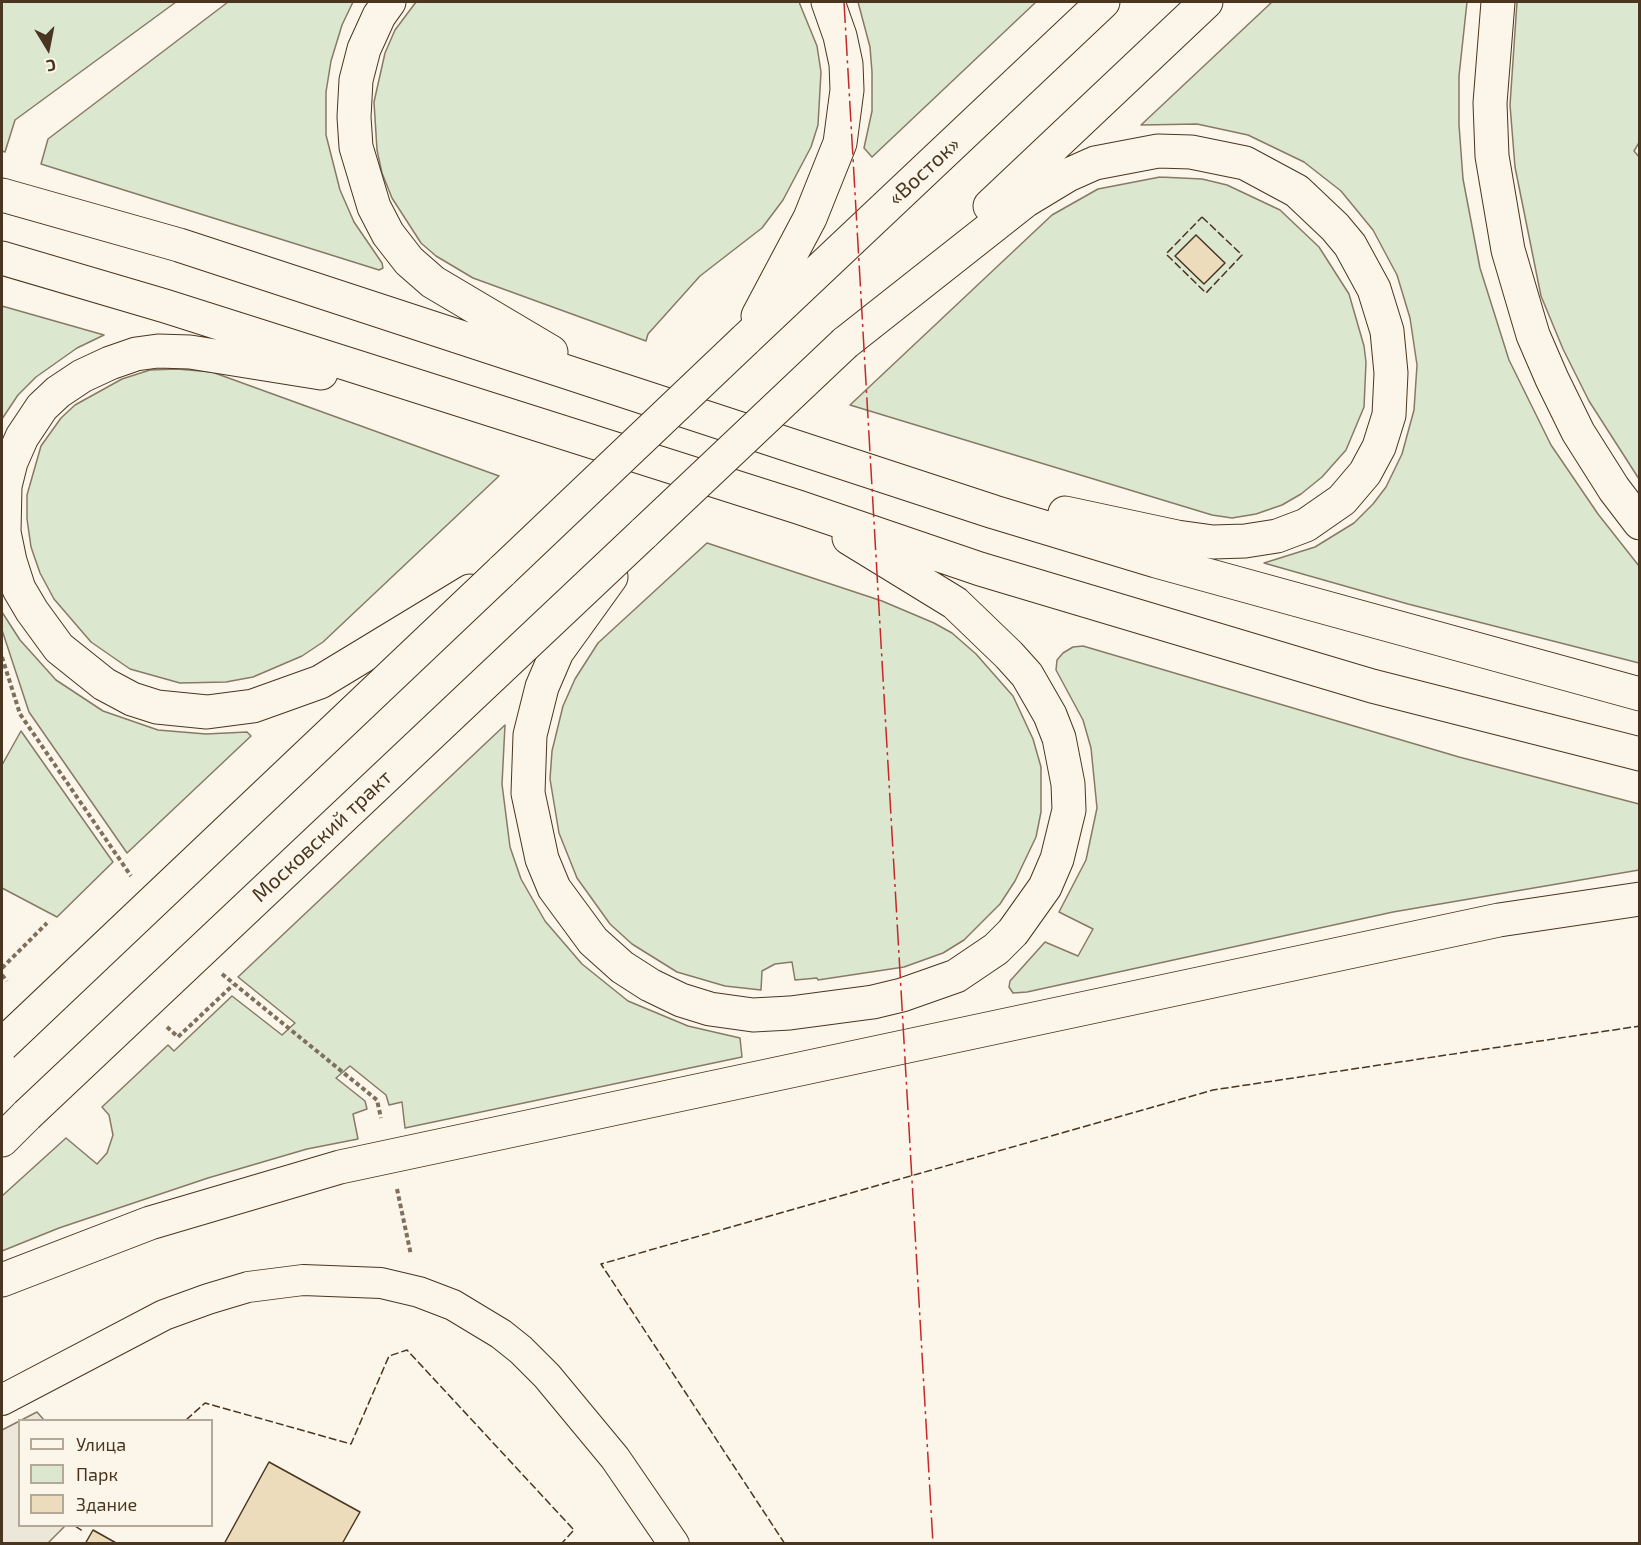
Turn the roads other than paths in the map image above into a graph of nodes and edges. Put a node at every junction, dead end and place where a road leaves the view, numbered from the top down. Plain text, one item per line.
1 (389, 2) edge
2 (828, 2) edge
3 (1103, 2) edge
4 (1206, 2) edge
5 (1498, 2) edge
6 (2, 195) edge
7 (2, 259) edge
8 (745, 340) junction
9 (845, 343) junction
10 (607, 385) junction
11 (426, 390) junction
12 (866, 471) junction
13 (798, 507) junction
14 (1640, 523) edge
15 (644, 533) junction
16 (502, 571) junction
17 (1640, 694) edge
18 (1640, 754) edge
19 (1640, 899) edge
20 (2, 1045) edge
21 (2, 1140) edge
22 (2, 1280) edge
23 (2, 1400) edge
24 (674, 1544) edge

1 - 10 main road
2 - 8 main road
3 - 8 main road, «Восток»
4 - 9 main road
5 - 14 main road
6 - 10 main road
7 - 11 main road
8 - 16 main road, «Восток», bridge
9 - 12 main road
9 - 15 main road, bridge
10 - 12 main road
11 - 13 main road
11 - 16 main road, bridge
12 - 17 main road
13 - 15 main road, bridge
13 - 18 main road
15 - 21 main road, Московский тракт, bridge
16 - 20 main road, bridge
19 - 22 main road
23 - 24 street

